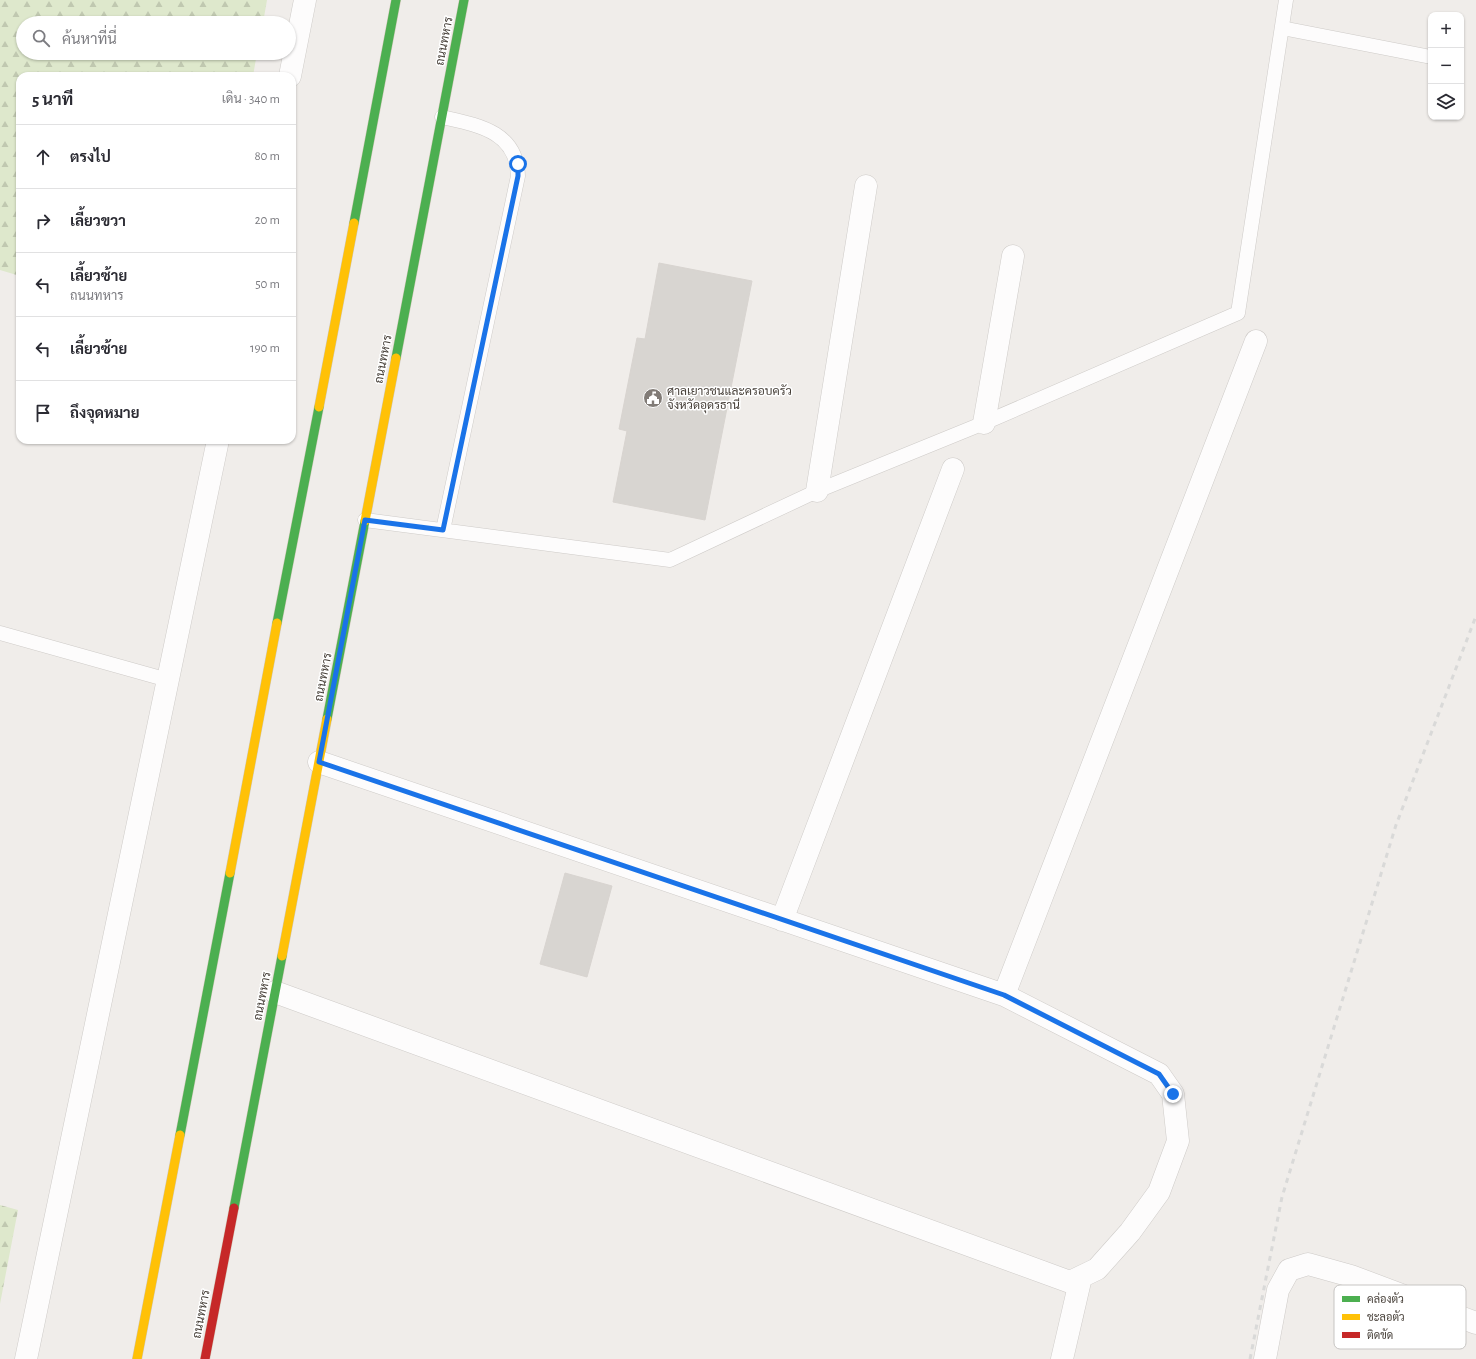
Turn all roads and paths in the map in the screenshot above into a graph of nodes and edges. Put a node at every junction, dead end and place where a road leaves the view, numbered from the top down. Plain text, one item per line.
1 (305, 0) edge
2 (396, 0) edge
3 (464, 0) edge
4 (1286, 0) edge
5 (1282, 28) junction
6 (296, 46) edge
7 (1428, 57) edge
8 (293, 60) edge
9 (291, 72) edge
10 (442, 117) junction
11 (866, 186) dead end
12 (1013, 256) dead end
13 (1256, 341) dead end
14 (984, 423) junction
15 (217, 444) edge
16 (953, 469) dead end
17 (817, 491) junction
18 (365, 520) junction
19 (443, 530) junction
20 (0, 633) edge
21 (168, 680) junction
22 (319, 762) junction
23 (782, 920) junction
24 (275, 992) junction
25 (1004, 995) junction
26 (1081, 1277) junction
27 (1375, 1285) edge
28 (1466, 1319) edge
29 (1476, 1323) edge
30 (26, 1359) edge
31 (137, 1359) edge
32 (205, 1359) edge
33 (1062, 1359) edge
34 (1265, 1359) edge

1 - 6 street
2 - 31 main road
3 - 10 main road, ถนนทหาร
4 - 5 lane
5 - 7 lane
5 - 14 lane
8 - 9 street
10 - 18 main road, ถนนทหาร
10 - 19 lane
11 - 17 street
12 - 14 street
13 - 25 street
14 - 17 lane
15 - 21 street
16 - 23 street
17 - 19 lane
18 - 19 lane
18 - 22 main road, ถนนทหาร
20 - 21 lane
21 - 30 street
22 - 23 street
22 - 24 main road, ถนนทหาร
23 - 25 street
24 - 26 street
24 - 32 main road, ถนนทหาร
25 - 26 street
26 - 33 street
27 - 34 street
28 - 29 street

